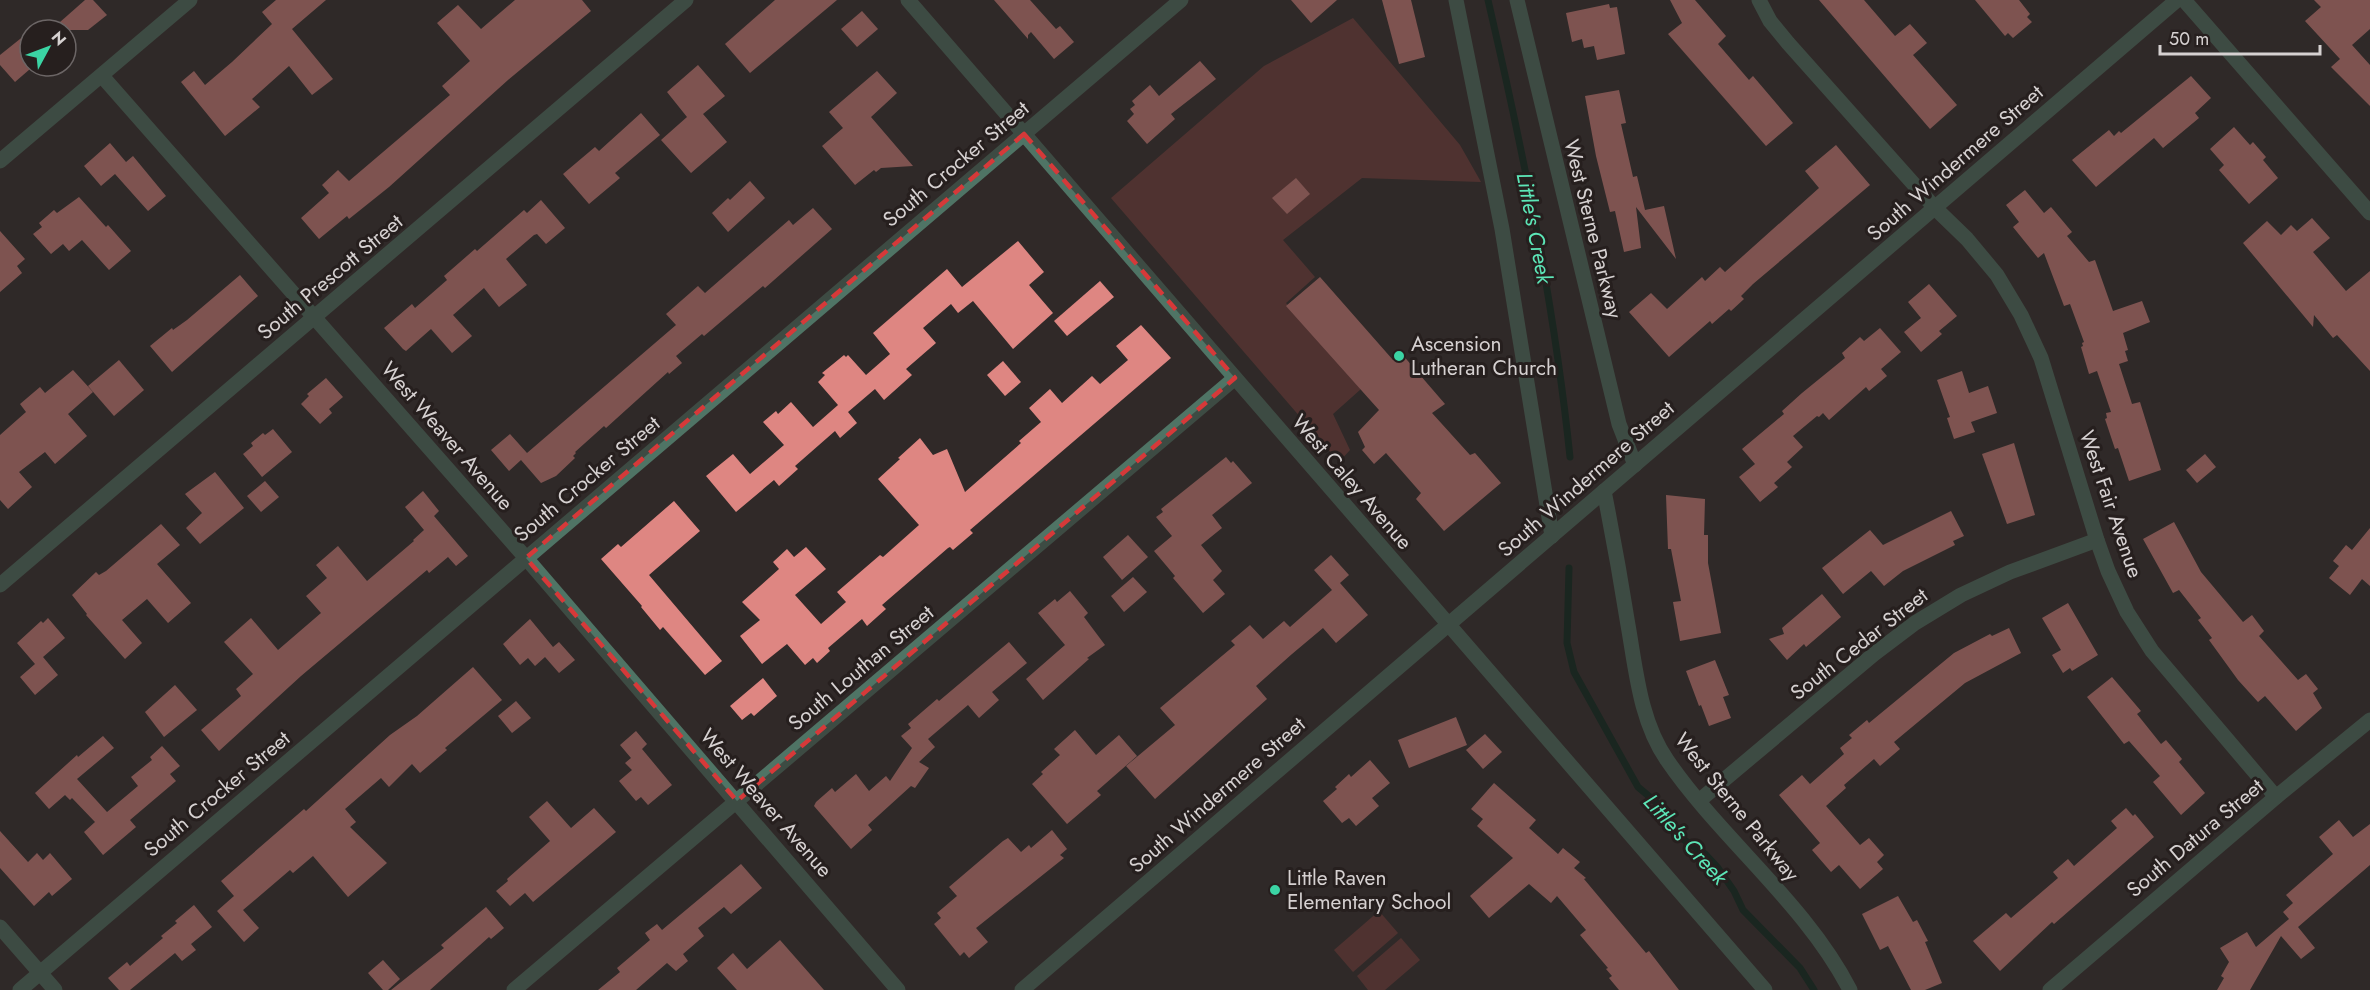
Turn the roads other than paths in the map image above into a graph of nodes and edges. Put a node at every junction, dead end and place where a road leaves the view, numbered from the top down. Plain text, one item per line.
1 (190, 0) edge
2 (686, 0) edge
3 (908, 0) edge
4 (1181, 0) edge
5 (1456, 0) edge
6 (1516, 0) edge
7 (1759, 0) edge
8 (2178, 0) edge
9 (2184, 0) edge
10 (102, 76) junction
11 (1024, 134) junction
12 (0, 161) edge
13 (1935, 208) junction
14 (2370, 213) edge
15 (315, 318) junction
16 (1235, 378) junction
17 (1635, 465) junction
18 (1604, 491) junction
19 (1552, 536) junction
20 (2097, 540) junction
21 (526, 558) junction
22 (0, 585) edge
23 (1448, 625) junction
24 (2370, 720) edge
25 (2276, 797) junction
26 (1700, 800) junction
27 (736, 801) junction
28 (0, 927) edge
29 (40, 973) junction
30 (20, 990) edge
31 (55, 990) edge
32 (514, 990) edge
33 (898, 990) edge
34 (1022, 990) edge
35 (1765, 990) edge
36 (1850, 990) edge
37 (2049, 990) edge

1 - 10 street
2 - 15 street, South Prescott Street
3 - 11 street, West Caley Avenue
4 - 11 street, South Crocker Street
5 - 19 street
6 - 17 street, West Sterne Parkway
7 - 13 street, West Fair Avenue
8 - 13 street, South Windermere Street
9 - 14 street
10 - 12 street
10 - 15 street, West Weaver Avenue
11 - 16 street, West Caley Avenue
11 - 21 street, South Crocker Street
13 - 17 street, South Windermere Street
13 - 20 street, West Fair Avenue
15 - 21 street, West Weaver Avenue
15 - 22 street, South Prescott Street
16 - 23 street, West Caley Avenue
16 - 27 street, South Louthan Street
17 - 18 street, South Windermere Street
18 - 19 street, South Windermere Street
18 - 26 street, West Sterne Parkway
19 - 23 street, South Windermere Street
20 - 25 street, West Fair Avenue
20 - 26 street, South Cedar Street
21 - 27 street, West Weaver Avenue
21 - 29 street, South Crocker Street
23 - 34 street, South Windermere Street
23 - 35 street, West Caley Avenue
24 - 25 street, South Datura Street
25 - 37 street, South Datura Street
26 - 36 street, West Sterne Parkway
27 - 32 street, South Louthan Street
27 - 33 street, West Weaver Avenue
28 - 29 street
29 - 30 street, South Crocker Street
29 - 31 street

